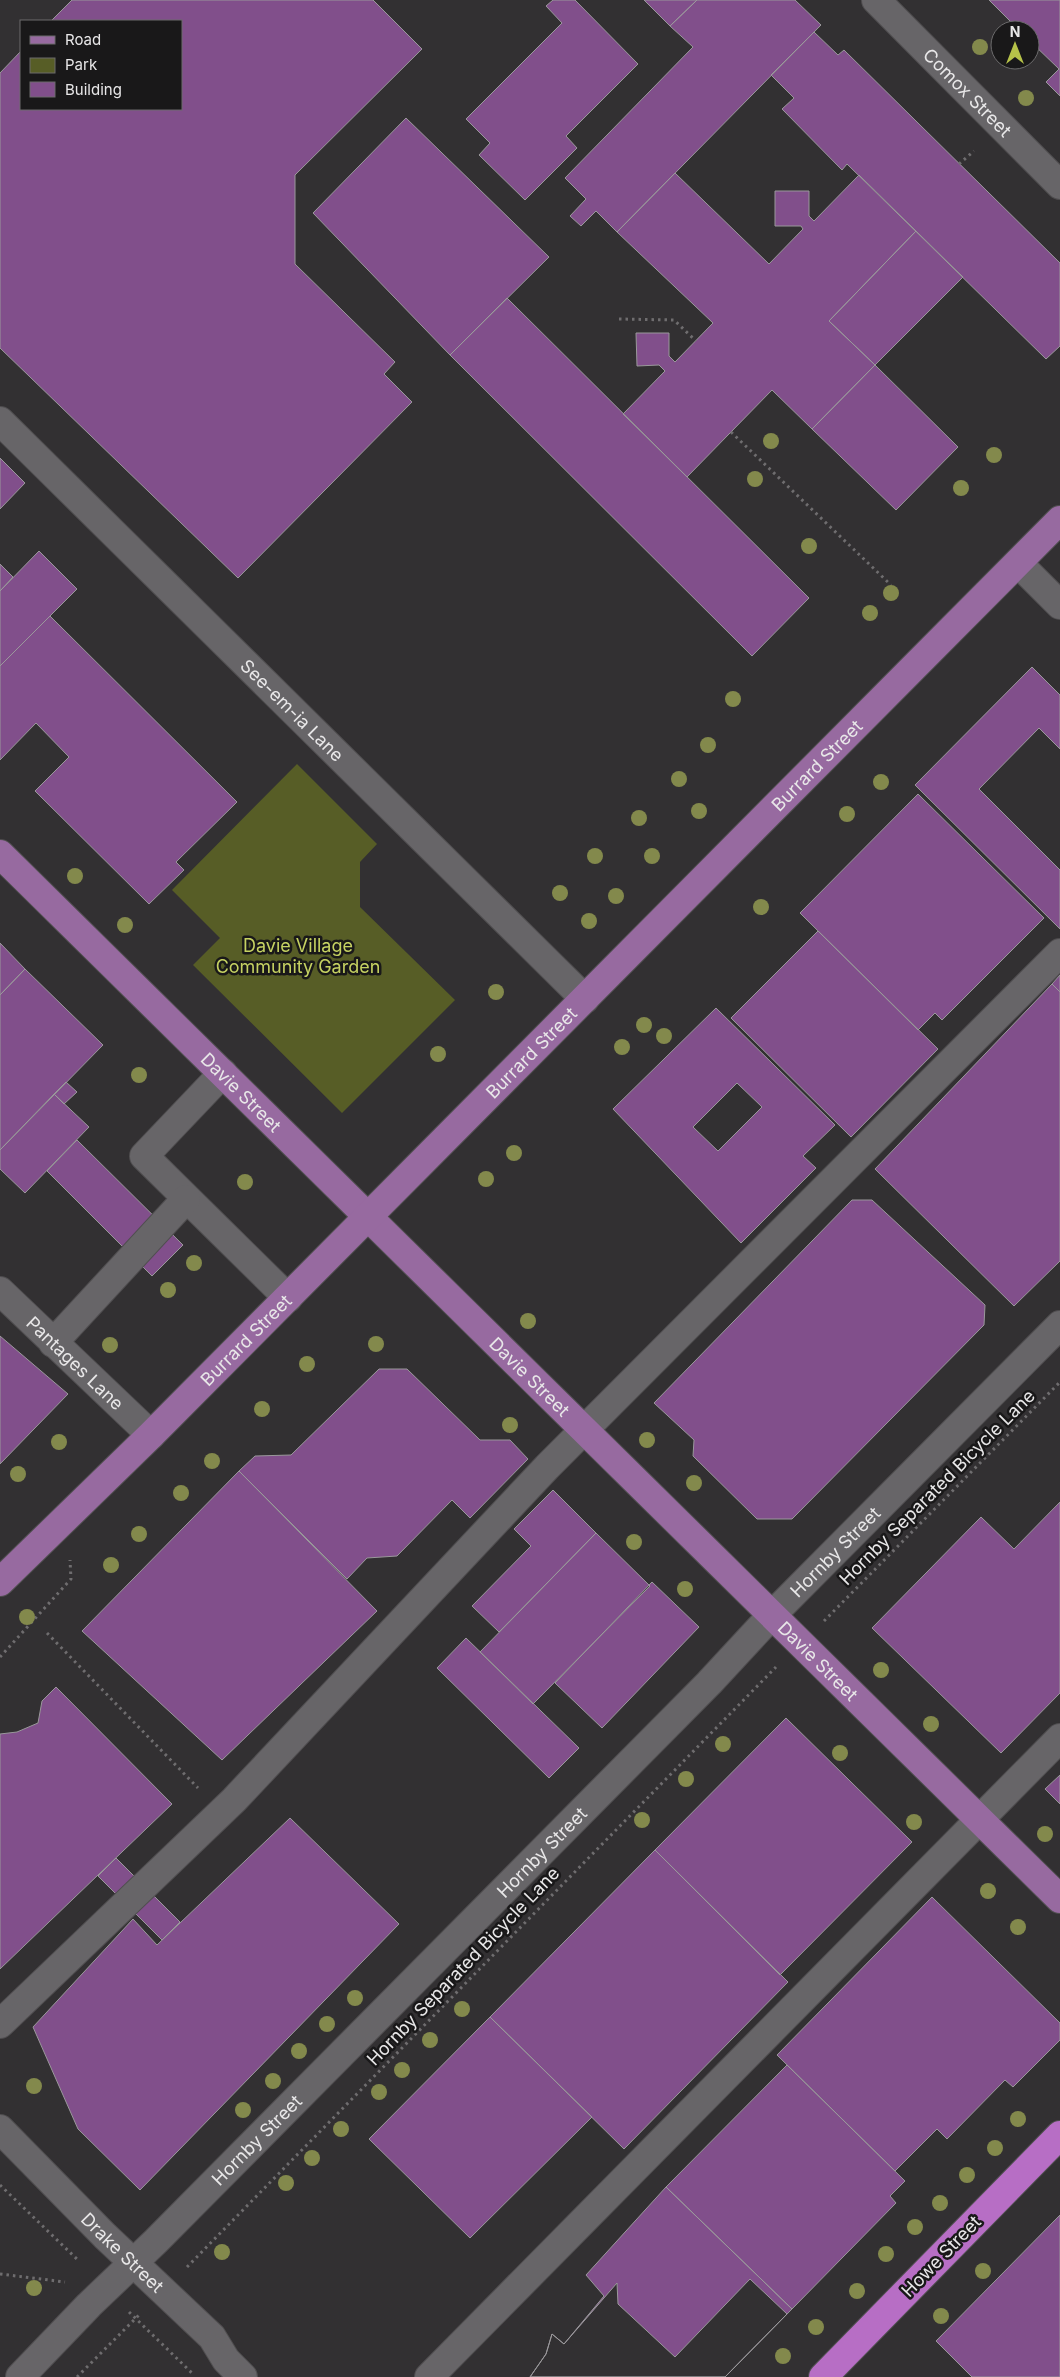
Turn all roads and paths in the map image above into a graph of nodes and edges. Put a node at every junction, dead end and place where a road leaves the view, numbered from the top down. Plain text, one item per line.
1 (876, 0) edge
2 (974, 150) dead end
3 (960, 164) dead end
4 (1060, 185) edge
5 (619, 319) dead end
6 (696, 341) dead end
7 (0, 421) edge
8 (731, 432) dead end
9 (1060, 520) edge
10 (1018, 563) junction
11 (891, 585) dead end
12 (1060, 605) edge
13 (0, 854) edge
14 (1060, 953) edge
15 (585, 998) junction
16 (222, 1073) junction
17 (186, 1199) junction
18 (368, 1217) junction
19 (0, 1291) edge
20 (288, 1298) junction
21 (1060, 1325) edge
22 (53, 1343) junction
23 (1060, 1382) edge
24 (584, 1430) junction
25 (151, 1435) junction
26 (69, 1516) junction
27 (0, 1582) edge
28 (833, 1612) dead end
29 (772, 1615) junction
30 (47, 1633) dead end
31 (0, 1657) edge
32 (762, 1681) dead end
33 (1060, 1738) edge
34 (221, 1812) junction
35 (979, 1819) junction
36 (1060, 1899) edge
37 (0, 2024) edge
38 (0, 2129) edge
39 (1060, 2135) edge
40 (0, 2185) edge
41 (80, 2261) dead end
42 (134, 2263) junction
43 (184, 2270) dead end
44 (0, 2274) edge
45 (68, 2283) dead end
46 (124, 2307) dead end
47 (141, 2312) dead end
48 (135, 2318) junction
49 (20, 2377) edge
50 (76, 2377) edge
51 (196, 2377) edge
52 (243, 2377) edge
53 (428, 2377) edge
54 (822, 2377) edge

1 - 4 street, Comox Street
2 - 3 path
5 - 6 path
7 - 15 street, See-em-ia Lane
8 - 11 path
9 - 10 main road, Burrard Street
10 - 12 street
10 - 15 main road, Burrard Street
13 - 16 main road, Davie Street
14 - 24 street
15 - 18 main road, Burrard Street
16 - 17 street
16 - 18 main road, Davie Street
17 - 20 street
17 - 22 street
18 - 20 main road, Burrard Street
18 - 24 main road, Davie Street
19 - 22 street, Pantages Lane
20 - 25 main road, Burrard Street
21 - 29 street, Hornby Street
22 - 25 street, Pantages Lane
23 - 28 path, Hornby Separated Bicycle Lane
24 - 29 main road, Davie Street
24 - 34 street
25 - 26 main road, Burrard Street
26 - 27 main road, Burrard Street
26 - 31 path
29 - 35 main road, Davie Street
29 - 42 street, Hornby Street
30 - 34 path
32 - 43 path, Hornby Separated Bicycle Lane
33 - 35 street
34 - 37 street
35 - 36 main road, Davie Street
35 - 53 street
38 - 42 street, Drake Street
39 - 54 highway, Howe Street
40 - 41 path
42 - 49 street, Hornby Street
42 - 52 street, Drake Street
44 - 45 path
46 - 48 path
47 - 48 path
48 - 50 path
48 - 51 path

